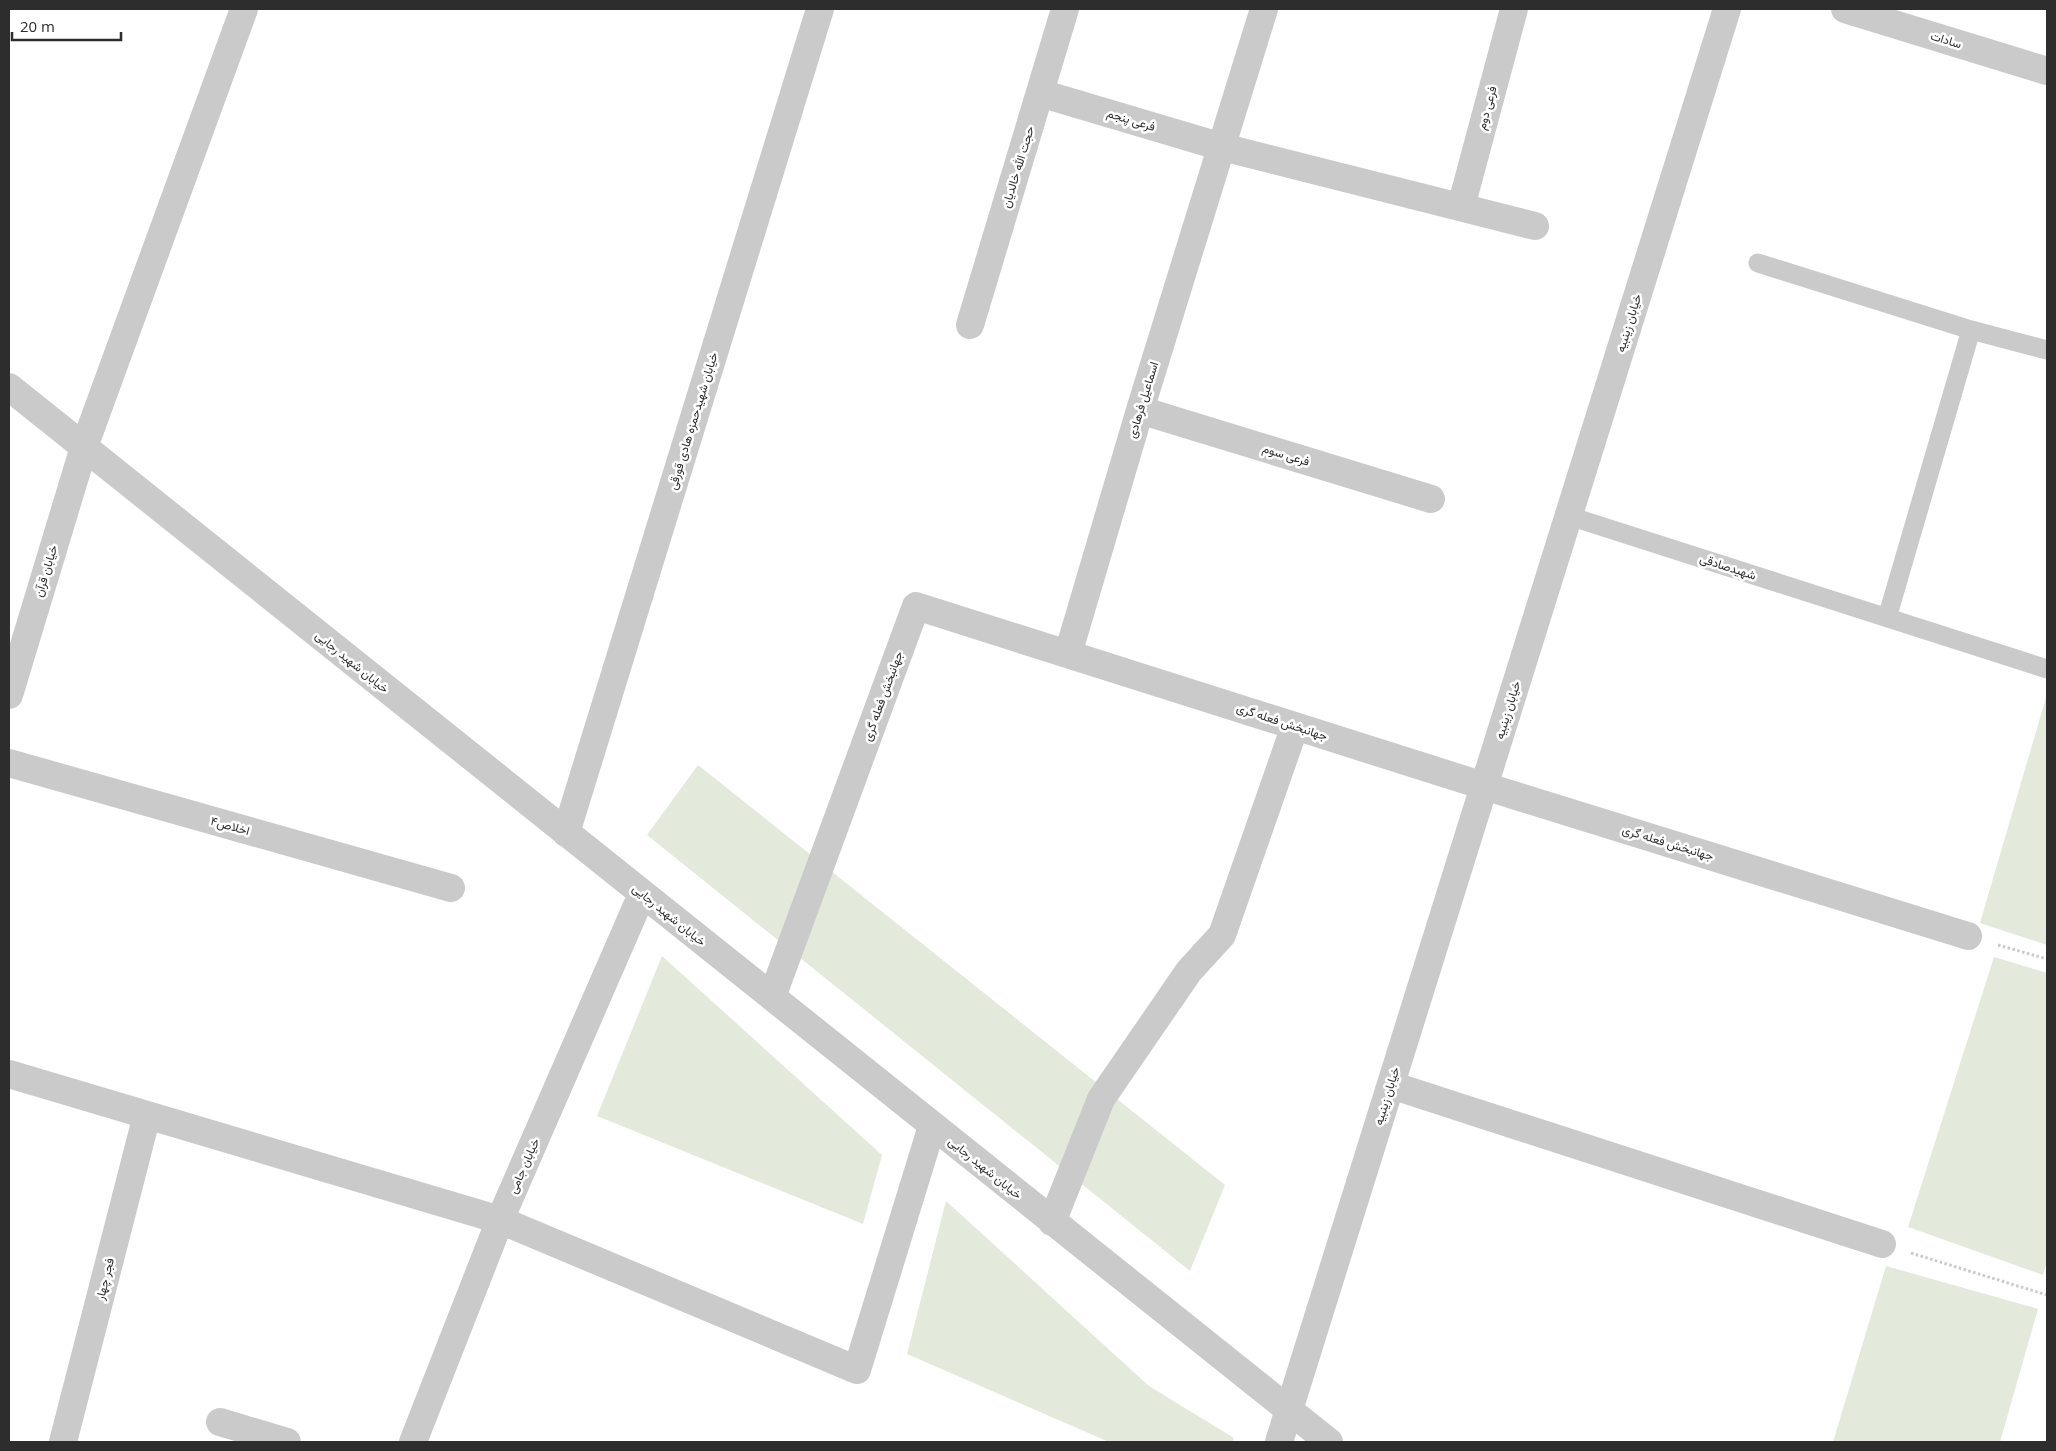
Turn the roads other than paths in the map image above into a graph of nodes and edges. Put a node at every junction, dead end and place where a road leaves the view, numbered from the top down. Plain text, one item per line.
1 (244, 9) edge
2 (820, 9) edge
3 (1065, 9) edge
4 (1264, 9) edge
5 (1514, 9) edge
6 (1727, 9) edge
7 (1845, 9) edge
8 (2047, 71) edge
9 (1040, 93) junction
10 (1222, 147) junction
11 (1461, 207) junction
12 (1535, 226) dead end
13 (1758, 263) dead end
14 (970, 325) dead end
15 (1971, 330) junction
16 (2047, 350) edge
17 (9, 387) edge
18 (1140, 410) junction
19 (84, 447) junction
20 (1431, 499) dead end
21 (1569, 516) junction
22 (1887, 618) junction
23 (1068, 654) junction
24 (2047, 669) edge
25 (9, 696) edge
26 (1295, 726) junction
27 (9, 763) edge
28 (1484, 786) junction
29 (566, 833) junction
30 (450, 888) dead end
31 (642, 894) junction
32 (1968, 936) road end
33 (772, 997) junction
34 (9, 1074) edge
35 (1391, 1085) junction
36 (147, 1115) junction
37 (932, 1126) junction
38 (500, 1220) junction
39 (1052, 1222) junction
40 (1882, 1244) road end
41 (1289, 1411) junction
42 (220, 1422) dead end
43 (63, 1442) edge
44 (287, 1442) edge
45 (413, 1442) edge
46 (1279, 1442) edge
47 (1329, 1442) edge

1 - 19 street, خیابان قرآن
2 - 29 street, خیابان شهیدحمزه هادی قورقی
3 - 9 street, حجت الله خالدیان
4 - 10 street, اسماعیل فرهادی
5 - 11 street, فرعی دوم
6 - 21 street, خیابان زینبیه
7 - 8 street, سادات
9 - 10 street, فرعی پنجم
9 - 14 street, حجت الله خالدیان
10 - 11 street
10 - 18 street, اسماعیل فرهادی
11 - 12 street
13 - 15 lane
15 - 16 lane
15 - 22 lane
17 - 19 street, خیابان شهید رجایی
18 - 20 street, فرعی سوم
18 - 23 street, اسماعیل فرهادی
19 - 25 street, خیابان قرآن
19 - 29 street, خیابان شهید رجایی
21 - 22 lane, شهیدصادقی
21 - 28 street, خیابان زینبیه
22 - 24 lane, شهیدصادقی
23 - 26 street, جهانبخش فعله گری
23 - 33 street, جهانبخش فعله گری
26 - 28 street, جهانبخش فعله گری
26 - 39 street
27 - 30 street, اخلاص۴
28 - 32 street, جهانبخش فعله گری
28 - 35 street, خیابان زینبیه
29 - 31 street, خیابان شهید رجایی
31 - 33 street, خیابان شهید رجایی
31 - 38 street, خیابان جامی
33 - 37 street, خیابان شهید رجایی
34 - 36 street
35 - 40 street
35 - 41 street, خیابان زینبیه
36 - 38 street
36 - 43 street, فجر چهار
37 - 38 street
37 - 39 street, خیابان شهید رجایی
38 - 45 street, خیابان جامی
39 - 41 street, خیابان شهید رجایی
41 - 46 street
41 - 47 street, خیابان شهید رجایی
42 - 44 street

